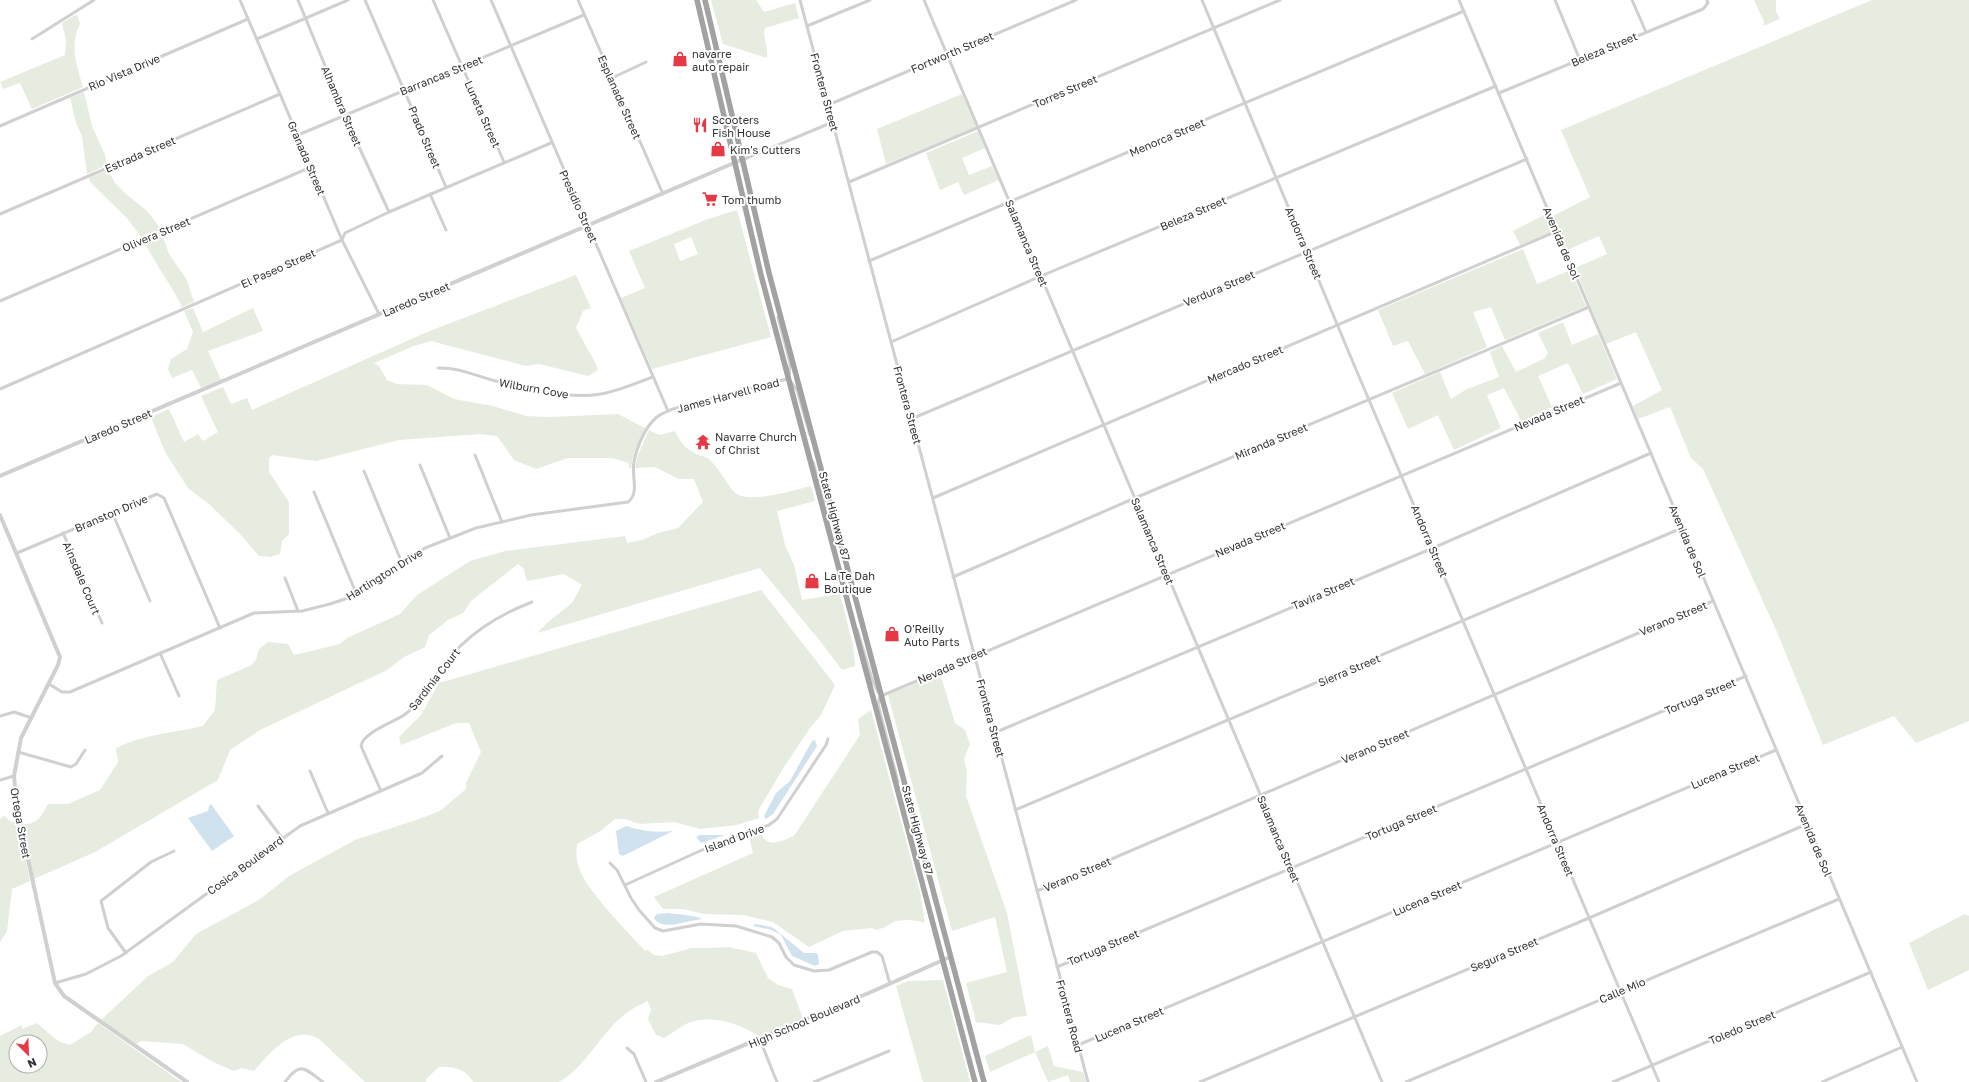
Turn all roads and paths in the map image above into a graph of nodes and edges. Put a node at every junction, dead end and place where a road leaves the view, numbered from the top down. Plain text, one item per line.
1 (94, 0) edge
2 (240, 0) edge
3 (298, 0) edge
4 (348, 0) edge
5 (365, 0) edge
6 (434, 0) edge
7 (491, 0) edge
8 (578, 0) edge
9 (697, 0) edge
10 (705, 0) edge
11 (800, 0) edge
12 (870, 0) edge
13 (924, 0) edge
14 (1076, 0) edge
15 (1202, 0) edge
16 (1280, 0) edge
17 (1460, 0) edge
18 (1554, 0) edge
19 (1632, 0) edge
20 (1708, 2) edge
21 (1464, 11) junction
22 (584, 15) junction
23 (306, 18) junction
24 (248, 19) junction
25 (807, 26) junction
26 (1214, 28) junction
27 (1646, 32) junction
28 (257, 39) junction
29 (32, 40) dead end
30 (510, 47) junction
31 (948, 54) junction
32 (1580, 60) junction
33 (646, 62) dead end
34 (462, 67) junction
35 (612, 78) junction
36 (1496, 86) junction
37 (405, 90) junction
38 (1499, 93) junction
39 (280, 94) junction
40 (1245, 103) junction
41 (828, 105) junction
42 (346, 114) junction
43 (833, 122) junction
44 (0, 126) edge
45 (979, 128) junction
46 (298, 135) junction
47 (551, 143) junction
48 (1527, 159) junction
49 (742, 160) junction
50 (504, 162) junction
51 (734, 164) junction
52 (311, 167) junction
53 (1276, 178) junction
54 (849, 182) junction
55 (446, 187) junction
56 (430, 194) junction
57 (663, 194) junction
58 (1010, 203) junction
59 (389, 212) junction
60 (0, 214) edge
61 (588, 226) junction
62 (446, 230) dead end
63 (1557, 231) junction
64 (342, 240) junction
65 (1307, 250) junction
66 (870, 261) junction
67 (1041, 276) junction
68 (775, 296) junction
69 (0, 301) edge
70 (1589, 307) junction
71 (379, 314) junction
72 (1338, 325) junction
73 (891, 342) junction
74 (1073, 351) junction
75 (438, 368) dead end
76 (653, 376) junction
77 (788, 379) junction
78 (1621, 383) junction
79 (0, 389) edge
80 (1370, 400) junction
81 (668, 411) junction
82 (911, 419) junction
83 (1104, 424) junction
84 (807, 448) junction
85 (815, 448) junction
86 (1651, 453) junction
87 (475, 455) dead end
88 (420, 465) dead end
89 (364, 471) dead end
90 (1402, 475) junction
91 (0, 476) edge
92 (314, 492) dead end
93 (933, 498) junction
94 (1135, 498) junction
95 (112, 512) junction
96 (0, 515) edge
97 (834, 519) junction
98 (502, 522) junction
99 (1682, 528) junction
100 (63, 533) junction
101 (450, 538) junction
102 (1433, 548) junction
103 (16, 553) junction
104 (402, 563) junction
105 (1167, 574) junction
106 (953, 577) junction
107 (285, 578) dead end
108 (356, 593) junction
109 (150, 601) dead end
110 (1713, 601) junction
111 (532, 602) dead end
112 (298, 611) junction
113 (852, 617) junction
114 (1464, 622) junction
115 (102, 623) dead end
116 (220, 628) junction
117 (1197, 646) junction
118 (160, 653) junction
119 (974, 656) junction
120 (1746, 676) junction
121 (49, 684) junction
122 (1495, 695) junction
123 (179, 696) dead end
124 (881, 696) junction
125 (0, 716) edge
126 (32, 718) junction
127 (1229, 720) junction
128 (994, 733) junction
129 (828, 738) dead end
130 (85, 750) dead end
131 (1776, 750) junction
132 (18, 752) junction
133 (442, 756) dead end
134 (1526, 769) junction
135 (310, 771) dead end
136 (14, 776) junction
137 (0, 780) edge
138 (381, 791) junction
139 (1260, 794) junction
140 (898, 795) junction
141 (258, 806) dead end
142 (1016, 810) junction
143 (328, 814) junction
144 (1808, 824) junction
145 (282, 838) junction
146 (1558, 842) junction
147 (174, 851) dead end
148 (610, 863) dead end
149 (1291, 868) junction
150 (625, 885) junction
151 (1037, 891) junction
152 (1839, 899) junction
153 (1589, 918) junction
154 (1323, 943) junction
155 (126, 952) junction
156 (950, 957) junction
157 (942, 960) junction
158 (1057, 967) junction
159 (1871, 972) junction
160 (55, 983) junction
161 (890, 984) junction
162 (1621, 990) junction
163 (1355, 1017) junction
164 (760, 1040) junction
165 (1078, 1045) junction
166 (1902, 1047) junction
167 (627, 1048) dead end
168 (889, 1050) dead end
169 (1652, 1066) junction
170 (187, 1082) edge
171 (285, 1082) edge
172 (324, 1082) edge
173 (646, 1082) edge
174 (656, 1082) edge
175 (777, 1082) edge
176 (814, 1082) edge
177 (975, 1082) edge
178 (984, 1082) edge
179 (1088, 1082) edge
180 (1200, 1082) edge
181 (1382, 1082) edge
182 (1406, 1082) edge
183 (1613, 1082) edge
184 (1659, 1082) edge
185 (1822, 1082) edge
186 (1917, 1082) edge

1 - 29 street
2 - 24 street, Granada Street
3 - 23 street, Alhambra Street
4 - 23 street
5 - 37 street, Prado Street
6 - 34 street, Luneta Street
7 - 30 street, Presidio Street
8 - 22 street, Esplanade Street
9 - 51 highway, State Highway 87
10 - 49 highway
11 - 25 street, Frontera Street
12 - 25 street
13 - 31 street, Salamanca Street
14 - 31 street, Fortworth Street
15 - 26 street, Andorra Street
16 - 26 street, Torres Street
17 - 21 street, Avenida de Sol
18 - 32 street
19 - 27 street
20 - 27 street, Beleza Street
21 - 36 street, Avenida de Sol
21 - 40 street, Menorca Street
22 - 30 street, Barrancas Street
22 - 35 street, Esplanade Street
23 - 28 street
23 - 42 street, Alhambra Street
24 - 28 street, Granada Street
24 - 44 street, Rio Vista Drive
25 - 41 street, Frontera Street
26 - 40 street, Andorra Street
26 - 45 street, Torres Street
27 - 32 street, Beleza Street
28 - 39 street, Granada Street
30 - 34 street, Barrancas Street
30 - 47 street, Presidio Street
31 - 41 street, Fortworth Street
31 - 45 street, Salamanca Street
32 - 38 street, Beleza Street
33 - 35 street
34 - 37 street, Barrancas Street
34 - 50 street, Luneta Street
35 - 57 street, Esplanade Street
36 - 38 street, Avenida de Sol
36 - 53 street, Beleza Street
37 - 42 street, Barrancas Street
37 - 55 street, Prado Street
38 - 48 street, Avenida de Sol
39 - 46 street, Granada Street
39 - 60 street, Estrada Street
40 - 53 street, Andorra Street
40 - 58 street, Menorca Street
41 - 43 street, Frontera Street
42 - 46 street, Barrancas Street
42 - 59 street, Alhambra Street
43 - 49 street, Laredo Street
43 - 54 street, Frontera Street
45 - 54 street, Torres Street
45 - 58 street, Salamanca Street
46 - 52 street, Granada Street
47 - 50 street, El Paseo Street
47 - 61 street, Presidio Street
48 - 63 street, Avenida de Sol
48 - 65 street, Verdura Street
49 - 51 street, Laredo Street
49 - 68 highway
50 - 55 street, El Paseo Street
51 - 57 street, Laredo Street
51 - 77 highway, State Highway 87
52 - 64 street, Granada Street
52 - 69 street, Olivera Street
53 - 65 street, Andorra Street
53 - 67 street, Beleza Street
54 - 66 street, Frontera Street
55 - 56 street, El Paseo Street
56 - 59 street, El Paseo Street
56 - 62 street
57 - 61 street, Laredo Street
58 - 66 street, Menorca Street
58 - 67 street, Salamanca Street
59 - 64 street, El Paseo Street
61 - 71 street, Laredo Street
61 - 76 street, Presidio Street
63 - 70 street, Avenida de Sol
63 - 72 street, Mercado Street
64 - 71 street, Granada Street
64 - 79 street, El Paseo Street
65 - 72 street, Andorra Street
65 - 74 street, Verdura Street
66 - 73 street, Frontera Street
67 - 73 street, Beleza Street
67 - 74 street, Salamanca Street
68 - 77 street
68 - 85 highway
70 - 78 street, Avenida de Sol
70 - 80 street, Miranda Street
71 - 91 street, Laredo Street
72 - 80 street, Andorra Street
72 - 83 street, Mercado Street
73 - 82 street, Frontera Street
74 - 82 street, Verdura Street
74 - 83 street, Salamanca Street
75 - 76 street, Wilburn Cove
76 - 81 street, Presidio Street
77 - 81 street, James Harvell Road
77 - 84 highway, State Highway 87
77 - 85 street
78 - 86 street, Avenida de Sol
78 - 90 street, Nevada Street
80 - 90 street, Andorra Street
80 - 94 street, Miranda Street
81 - 98 street, Hartington Drive
82 - 93 street, Frontera Street
83 - 93 street, Mercado Street
83 - 94 street, Salamanca Street
84 - 97 street
84 - 113 highway, State Highway 87
85 - 97 highway
86 - 99 street, Avenida de Sol
86 - 102 street, Tavira Street
87 - 98 street
88 - 101 street
89 - 104 street
90 - 102 street, Andorra Street
90 - 105 street, Nevada Street
92 - 108 street
93 - 106 street, Frontera Street
94 - 105 street, Salamanca Street
94 - 106 street, Miranda Street
95 - 100 street, Branston Drive
95 - 109 street
95 - 116 street, Branston Drive
96 - 103 street, Ortega Street
97 - 124 highway
98 - 101 street, Hartington Drive
99 - 110 street, Avenida de Sol
99 - 114 street, Sierra Street
100 - 103 street, Branston Drive
100 - 115 street, Ainsdale Court
101 - 104 street, Hartington Drive
102 - 114 street, Andorra Street
102 - 117 street, Tavira Street
103 - 121 street, Ortega Street
104 - 108 street, Hartington Drive
105 - 117 street, Salamanca Street
105 - 119 street, Nevada Street
106 - 119 street, Frontera Street
107 - 112 street
108 - 112 street, Hartington Drive
110 - 120 street, Avenida de Sol
110 - 122 street, Verano Street
111 - 138 street, Sardinia Court
112 - 116 street, Hartington Drive
113 - 124 street
113 - 140 highway, State Highway 87
114 - 122 street, Andorra Street
114 - 127 street, Sierra Street
116 - 118 street, Hartington Drive
117 - 127 street, Salamanca Street
117 - 128 street, Tavira Street
118 - 121 street, Hartington Drive
118 - 123 street
119 - 124 street, Nevada Street
119 - 128 street, Frontera Street
120 - 131 street, Avenida de Sol
120 - 134 street, Tortuga Street
121 - 126 street, Ortega Street
122 - 134 street, Andorra Street
122 - 139 street, Verano Street
124 - 140 street
124 - 156 highway
125 - 126 street
126 - 132 street, Ortega Street
127 - 139 street, Salamanca Street
127 - 142 street, Sierra Street
128 - 142 street, Frontera Street
129 - 150 street, Island Drive
130 - 132 street
131 - 144 street, Avenida de Sol
131 - 146 street, Lucena Street
132 - 136 street, Ortega Street
133 - 138 street, Cosica Boulevard
134 - 146 street, Andorra Street
134 - 149 street, Tortuga Street
135 - 143 street
136 - 137 street
136 - 160 street, Ortega Street
138 - 143 street, Cosica Boulevard
139 - 149 street, Salamanca Street
139 - 151 street, Verano Street
140 - 157 highway, State Highway 87
141 - 145 street
142 - 151 street, Frontera Road
143 - 145 street, Cosica Boulevard
144 - 152 street, Avenida de Sol
144 - 153 street, Segura Street
145 - 155 street, Cosica Boulevard
146 - 153 street, Andorra Street
146 - 154 street, Lucena Street
147 - 155 street
148 - 150 street
149 - 154 street, Salamanca Street
149 - 158 street, Tortuga Street
150 - 161 street
151 - 158 street, Frontera Road
152 - 159 street, Avenida de Sol
152 - 162 street, Calle Mio
153 - 162 street, Andorra Street
153 - 163 street, Segura Street
154 - 163 street, Salamanca Street
154 - 165 street, Lucena Street
155 - 160 street, Cosica Boulevard
156 - 157 street, High School Boulevard
156 - 178 highway
157 - 161 street, High School Boulevard
157 - 177 highway, State Highway 87
158 - 165 street, Frontera Road
159 - 166 street, Avenida de Sol
159 - 169 street, Toledo Street
160 - 170 street, Ortega Street
161 - 164 street, High School Boulevard
162 - 169 street, Andorra Street
162 - 182 street, Calle Mio
163 - 180 street, Segura Street
163 - 181 street, Salamanca Street
164 - 174 street, High School Boulevard
164 - 175 street
165 - 179 street, Frontera Road
166 - 185 street
166 - 186 street, Avenida de Sol
167 - 173 street
168 - 176 street
169 - 183 street, Toledo Street
169 - 184 street, Andorra Street
171 - 172 street

